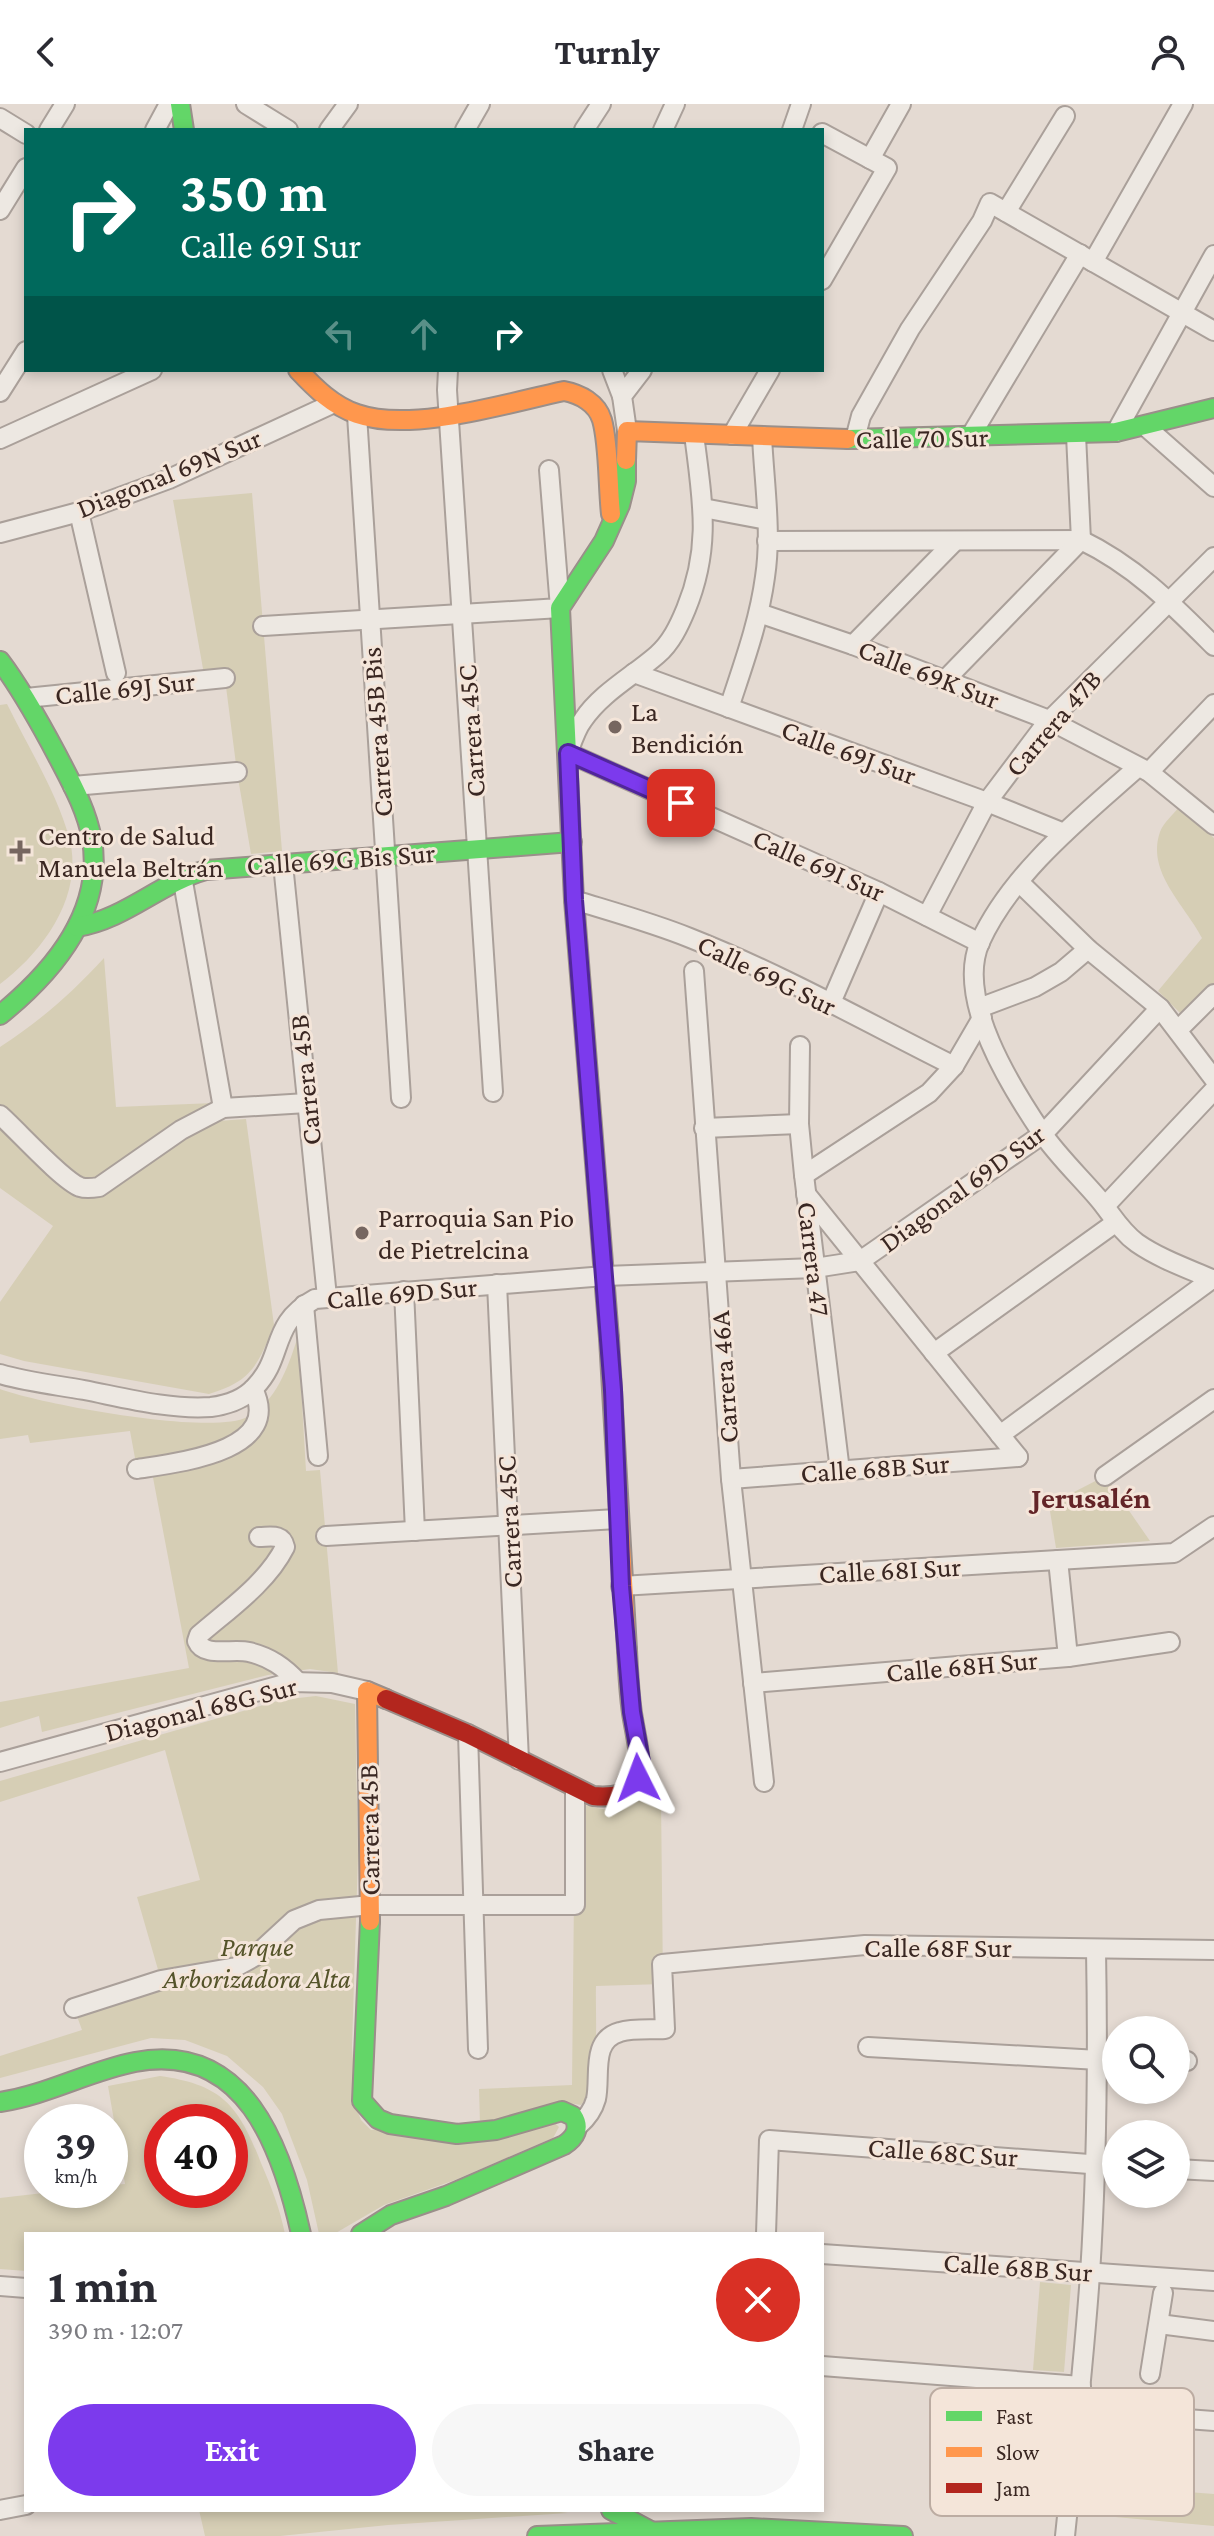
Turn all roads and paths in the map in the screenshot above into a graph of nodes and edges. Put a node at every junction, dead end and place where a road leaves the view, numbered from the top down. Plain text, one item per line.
1 (65, 104) edge
2 (169, 104) edge
3 (180, 104) edge
4 (246, 104) edge
5 (348, 104) edge
6 (480, 104) edge
7 (601, 104) edge
8 (675, 104) edge
9 (901, 104) edge
10 (1183, 104) edge
11 (1065, 116) dead end
12 (796, 117) edge
13 (0, 118) edge
14 (50, 128) edge
15 (156, 128) edge
16 (184, 128) edge
17 (285, 128) edge
18 (330, 128) edge
19 (466, 128) edge
20 (585, 128) edge
21 (664, 128) edge
22 (815, 128) edge
23 (24, 133) edge
24 (824, 133) edge
25 (879, 164) junction
26 (24, 171) edge
27 (998, 208) junction
28 (0, 210) edge
29 (1214, 255) edge
30 (1086, 258) junction
31 (824, 276) edge
32 (1182, 313) junction
33 (1214, 331) edge
34 (24, 352) edge
35 (7, 365) edge
36 (148, 372) edge
37 (302, 372) edge
38 (448, 372) edge
39 (613, 372) edge
40 (640, 372) edge
41 (769, 372) edge
42 (0, 392) edge
43 (622, 396) junction
44 (334, 403) junction
45 (1214, 408) edge
46 (450, 414) junction
47 (357, 415) junction
48 (1145, 426) junction
49 (627, 431) junction
50 (1116, 432) junction
51 (694, 434) junction
52 (732, 435) junction
53 (1076, 435) junction
54 (762, 436) junction
55 (970, 437) junction
56 (0, 439) edge
57 (855, 439) junction
58 (549, 470) dead end
59 (1214, 487) edge
60 (703, 508) junction
61 (79, 512) junction
62 (767, 520) junction
63 (612, 525) junction
64 (0, 533) edge
65 (1081, 540) junction
66 (767, 541) junction
67 (955, 541) junction
68 (1214, 557) edge
69 (1169, 601) junction
70 (560, 608) junction
71 (759, 613) junction
72 (464, 615) junction
73 (370, 620) junction
74 (263, 626) dead end
75 (853, 645) junction
76 (1214, 646) edge
77 (0, 661) edge
78 (116, 673) dead end
79 (634, 673) junction
80 (225, 678) dead end
81 (945, 680) junction
82 (7, 681) edge
83 (26, 698) junction
84 (1214, 704) edge
85 (729, 708) junction
86 (1049, 720) junction
87 (568, 753) junction
88 (1144, 770) junction
89 (237, 772) dead end
90 (73, 786) junction
91 (987, 802) junction
92 (1214, 825) edge
93 (1064, 833) junction
94 (572, 842) junction
95 (478, 849) junction
96 (385, 856) junction
97 (283, 864) junction
98 (182, 876) junction
99 (1019, 882) junction
100 (879, 892) junction
101 (574, 900) junction
102 (927, 916) junction
103 (77, 927) junction
104 (980, 943) junction
105 (1088, 949) junction
106 (694, 971) dead end
107 (1214, 994) edge
108 (830, 1005) junction
109 (1160, 1008) junction
110 (981, 1013) junction
111 (0, 1015) edge
112 (1178, 1030) junction
113 (800, 1046) dead end
114 (954, 1066) junction
115 (1214, 1079) edge
116 (1214, 1090) edge
117 (493, 1092) dead end
118 (401, 1098) dead end
119 (307, 1103) junction
120 (223, 1108) junction
121 (0, 1115) edge
122 (799, 1124) junction
123 (704, 1128) junction
124 (1043, 1134) junction
125 (805, 1185) junction
126 (1110, 1214) junction
127 (860, 1261) junction
128 (815, 1268) junction
129 (715, 1272) junction
130 (605, 1276) junction
131 (1213, 1280) edge
132 (497, 1284) junction
133 (404, 1291) junction
134 (327, 1297) junction
135 (304, 1305) junction
136 (934, 1353) junction
137 (0, 1374) edge
138 (253, 1389) junction
139 (1214, 1399) edge
140 (1000, 1435) junction
141 (318, 1456) dead end
142 (137, 1469) dead end
143 (840, 1471) junction
144 (1105, 1476) dead end
145 (731, 1479) junction
146 (617, 1519) junction
147 (509, 1525) junction
148 (1214, 1526) edge
149 (415, 1531) junction
150 (326, 1536) dead end
151 (259, 1537) dead end
152 (1058, 1560) junction
153 (742, 1579) junction
154 (621, 1586) junction
155 (1170, 1642) dead end
156 (1068, 1657) junction
157 (298, 1682) junction
158 (753, 1683) junction
159 (367, 1691) junction
160 (468, 1734) junction
161 (519, 1760) junction
162 (0, 1762) edge
163 (764, 1782) dead end
164 (575, 1788) junction
165 (371, 1905) junction
166 (474, 1905) junction
167 (1096, 1950) junction
168 (1214, 1950) edge
169 (74, 2008) dead end
170 (1103, 2016) edge
171 (868, 2047) dead end
172 (478, 2049) dead end
173 (1102, 2061) edge
174 (1102, 2101) edge
175 (0, 2102) edge
176 (578, 2126) junction
177 (1094, 2164) junction
178 (1102, 2165) edge
179 (1190, 2170) edge
180 (1214, 2171) edge
181 (301, 2232) edge
182 (364, 2232) edge
183 (766, 2232) edge
184 (824, 2254) edge
185 (1090, 2271) junction
186 (1214, 2281) edge
187 (0, 2286) edge
188 (24, 2288) edge
189 (1163, 2293) dead end
190 (1159, 2324) junction
191 (1214, 2331) edge
192 (824, 2366) edge
193 (1150, 2374) dead end
194 (1081, 2386) joint
195 (1194, 2420) edge
196 (1214, 2421) edge
197 (24, 2505) edge
198 (0, 2510) edge
199 (615, 2512) edge
200 (1067, 2516) edge
201 (751, 2519) edge
202 (656, 2533) edge
203 (809, 2533) edge
204 (537, 2536) edge
205 (903, 2536) edge
206 (1065, 2536) edge

1 - 14 street
2 - 15 street
3 - 16 street
4 - 17 street
5 - 18 street
6 - 19 street
7 - 20 street
8 - 21 street
9 - 25 street
10 - 30 street
11 - 27 street
12 - 22 street
13 - 23 street
24 - 25 street
25 - 31 street
26 - 28 street
27 - 30 street
27 - 57 street
29 - 32 street
30 - 32 street
30 - 55 street
32 - 33 street
32 - 50 street
34 - 35 street
35 - 42 street
36 - 56 street
37 - 44 street
38 - 46 street, Carrera 45C
39 - 43 street
40 - 43 street
41 - 52 street
43 - 49 street
44 - 47 street
44 - 61 street, Diagonal 69N Sur
45 - 48 street, Calle 70 Sur
46 - 47 street
46 - 63 street
46 - 72 street, Carrera 45C
47 - 73 street, Carrera 45B Bis
48 - 50 street, Calle 70 Sur
48 - 59 street
49 - 51 street, Calle 70 Sur
49 - 63 street
50 - 53 street, Calle 70 Sur
51 - 52 street, Calle 70 Sur
51 - 60 street
52 - 54 street, Calle 70 Sur
53 - 55 street, Calle 70 Sur
53 - 65 street
54 - 57 street, Calle 70 Sur
54 - 62 street
55 - 57 street, Calle 70 Sur
58 - 70 street
60 - 62 street
60 - 79 street
61 - 64 street, Diagonal 69N Sur
61 - 78 street
62 - 66 street
63 - 70 street
65 - 67 street
65 - 69 street
65 - 81 street
66 - 67 street
66 - 71 street
67 - 75 street
68 - 69 street, Carrera 47B
69 - 76 street
69 - 86 street, Carrera 47B
70 - 72 street
70 - 87 street
71 - 75 street, Calle 69K Sur
71 - 85 street
72 - 73 street
72 - 95 street, Carrera 45C
73 - 74 street
73 - 96 street, Carrera 45B Bis
75 - 81 street, Calle 69K Sur
77 - 82 street
79 - 85 street, Calle 69J Sur
79 - 87 street
80 - 83 street, Calle 69J Sur
81 - 86 street, Calle 69K Sur
82 - 83 street
83 - 90 street
84 - 88 street
85 - 91 street, Calle 69J Sur
86 - 88 street, Calle 69K Sur
86 - 91 street, Carrera 47B
87 - 94 street
87 - 100 street, Calle 69I Sur
88 - 92 street, Calle 69K Sur
88 - 93 street
89 - 90 street
90 - 103 street
91 - 93 street, Calle 69J Sur
91 - 102 street, Carrera 47B
93 - 99 street
94 - 95 street, Calle 69G Bis Sur
94 - 101 street
95 - 96 street, Calle 69G Bis Sur
95 - 117 street, Carrera 45C
96 - 97 street, Calle 69G Bis Sur
96 - 118 street, Carrera 45B Bis
97 - 98 street, Calle 69G Bis Sur
97 - 119 street, Carrera 45B
98 - 103 street, Calle 69G Bis Sur
98 - 120 street
99 - 104 street
99 - 105 street
100 - 102 street, Calle 69I Sur
100 - 108 street
101 - 108 street, Calle 69G Sur
101 - 130 street
102 - 104 street, Calle 69I Sur
103 - 111 street
104 - 110 street
105 - 109 street
105 - 110 street
106 - 123 street, Carrera 46A
107 - 112 street
108 - 114 street, Calle 69G Sur
109 - 112 street
109 - 124 street, Diagonal 69D Sur
110 - 114 street
110 - 124 street
112 - 115 street
113 - 122 street, Carrera 47
114 - 125 street
116 - 126 street
119 - 120 street
119 - 134 street, Carrera 45B
120 - 121 street
122 - 123 street
122 - 125 street, Carrera 47
123 - 129 street, Carrera 46A
124 - 126 street
124 - 127 street, Diagonal 69D Sur
125 - 127 street
125 - 128 street, Carrera 47
126 - 131 street
126 - 136 street
127 - 128 street, Calle 69D Sur
127 - 136 street
128 - 129 street, Calle 69D Sur
128 - 143 street, Carrera 47
129 - 130 street, Calle 69D Sur
129 - 145 street, Carrera 46A
130 - 132 street, Calle 69D Sur
130 - 146 street
131 - 140 street
132 - 133 street, Calle 69D Sur
132 - 147 street, Carrera 45C
133 - 134 street, Calle 69D Sur
133 - 149 street
134 - 135 street, Calle 69D Sur
135 - 138 street, Calle 69D Sur
135 - 141 street
136 - 140 street
137 - 138 street
138 - 142 street
139 - 144 street
140 - 143 street, Calle 68B Sur
143 - 145 street, Calle 68B Sur
145 - 153 street, Carrera 46A
146 - 147 street
146 - 154 street
147 - 149 street
147 - 161 street, Carrera 45C
148 - 152 street, Calle 68I Sur
149 - 150 street
151 - 157 street
152 - 153 street, Calle 68I Sur
152 - 156 street
153 - 154 street, Calle 68I Sur
153 - 158 street, Carrera 46A
154 - 164 street, Diagonal 68G Sur
155 - 156 street, Calle 68H Sur
156 - 158 street, Calle 68H Sur
157 - 159 street, Diagonal 68G Sur
157 - 162 street, Diagonal 68G Sur
158 - 163 street, Carrera 46A
159 - 160 street, Diagonal 68G Sur
159 - 165 street, Carrera 45B
160 - 161 street, Diagonal 68G Sur
160 - 166 street
161 - 164 street, Diagonal 68G Sur
164 - 166 street
165 - 166 street
165 - 169 street
165 - 176 street, Carrera 45B
166 - 172 street
167 - 168 street, Calle 68F Sur
167 - 170 street
167 - 176 street, Calle 68F Sur
171 - 173 street
174 - 177 street
175 - 181 street
176 - 182 street
177 - 178 street, Calle 68C Sur
177 - 183 street, Calle 68C Sur
177 - 185 street
179 - 180 street
184 - 185 street, Calle 68B Sur
185 - 186 street, Calle 68B Sur
185 - 194 street
187 - 188 street
189 - 190 street
190 - 191 street
190 - 193 street
192 - 194 street
195 - 196 street
197 - 198 street
199 - 202 street
200 - 206 street
201 - 202 street
201 - 203 street
202 - 204 street
203 - 205 street

